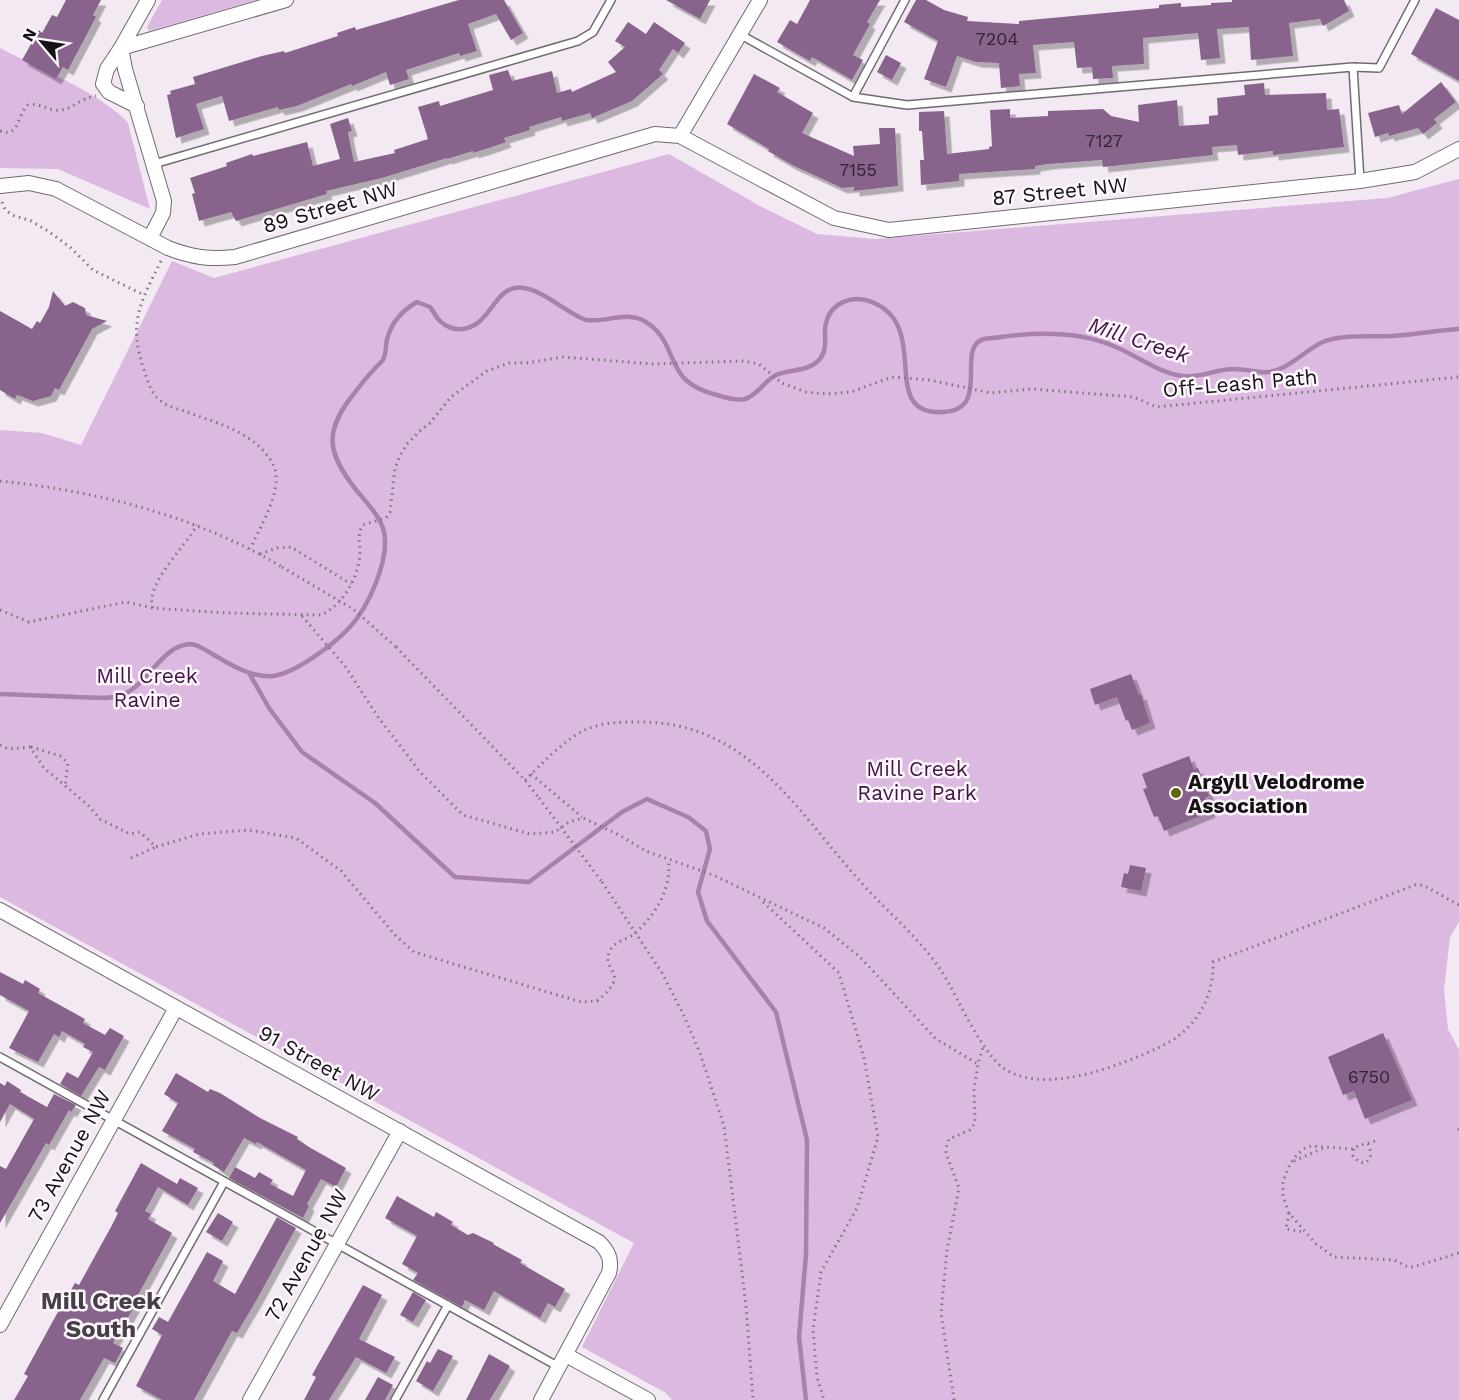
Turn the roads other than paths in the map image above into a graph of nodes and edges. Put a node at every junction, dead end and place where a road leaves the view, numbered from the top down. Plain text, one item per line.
1 (148, 0) edge
2 (286, 0) edge
3 (611, 0) edge
4 (760, 0) edge
5 (904, 0) edge
6 (1415, 0) edge
7 (741, 35) junction
8 (122, 48) junction
9 (1353, 67) junction
10 (853, 97) junction
11 (137, 106) junction
12 (680, 136) junction
13 (1459, 149) edge
14 (154, 164) junction
15 (1360, 181) junction
16 (0, 186) edge
17 (150, 238) junction
18 (0, 910) edge
19 (176, 1008) junction
20 (0, 1058) edge
21 (113, 1120) junction
22 (400, 1131) junction
23 (224, 1182) junction
24 (337, 1244) junction
25 (448, 1305) junction
26 (0, 1325) edge
27 (562, 1361) junction
28 (104, 1400) edge
29 (250, 1400) edge
30 (395, 1400) edge
31 (541, 1400) edge
32 (648, 1400) edge

1 - 8 street
2 - 8 street
3 - 14 lane
4 - 7 street
5 - 10 lane
6 - 9 lane
7 - 10 lane
7 - 12 street
8 - 11 street
8 - 11 street
9 - 10 lane
9 - 15 lane
11 - 14 street
12 - 15 street, 87 Street NW
12 - 17 street, 89 Street NW
13 - 15 street, 87 Street NW
14 - 17 street
16 - 17 street, 89 Street NW
18 - 19 street, 91 Street NW
19 - 21 street, 73 Avenue NW
19 - 22 street, 91 Street NW
20 - 21 lane
21 - 23 lane
21 - 26 street, 73 Avenue NW
22 - 24 street, 72 Avenue NW
22 - 27 street, 91 Street NW
23 - 24 lane
23 - 28 lane
24 - 25 lane
24 - 29 street, 72 Avenue NW
25 - 27 lane
25 - 30 lane
27 - 31 street
27 - 32 street

